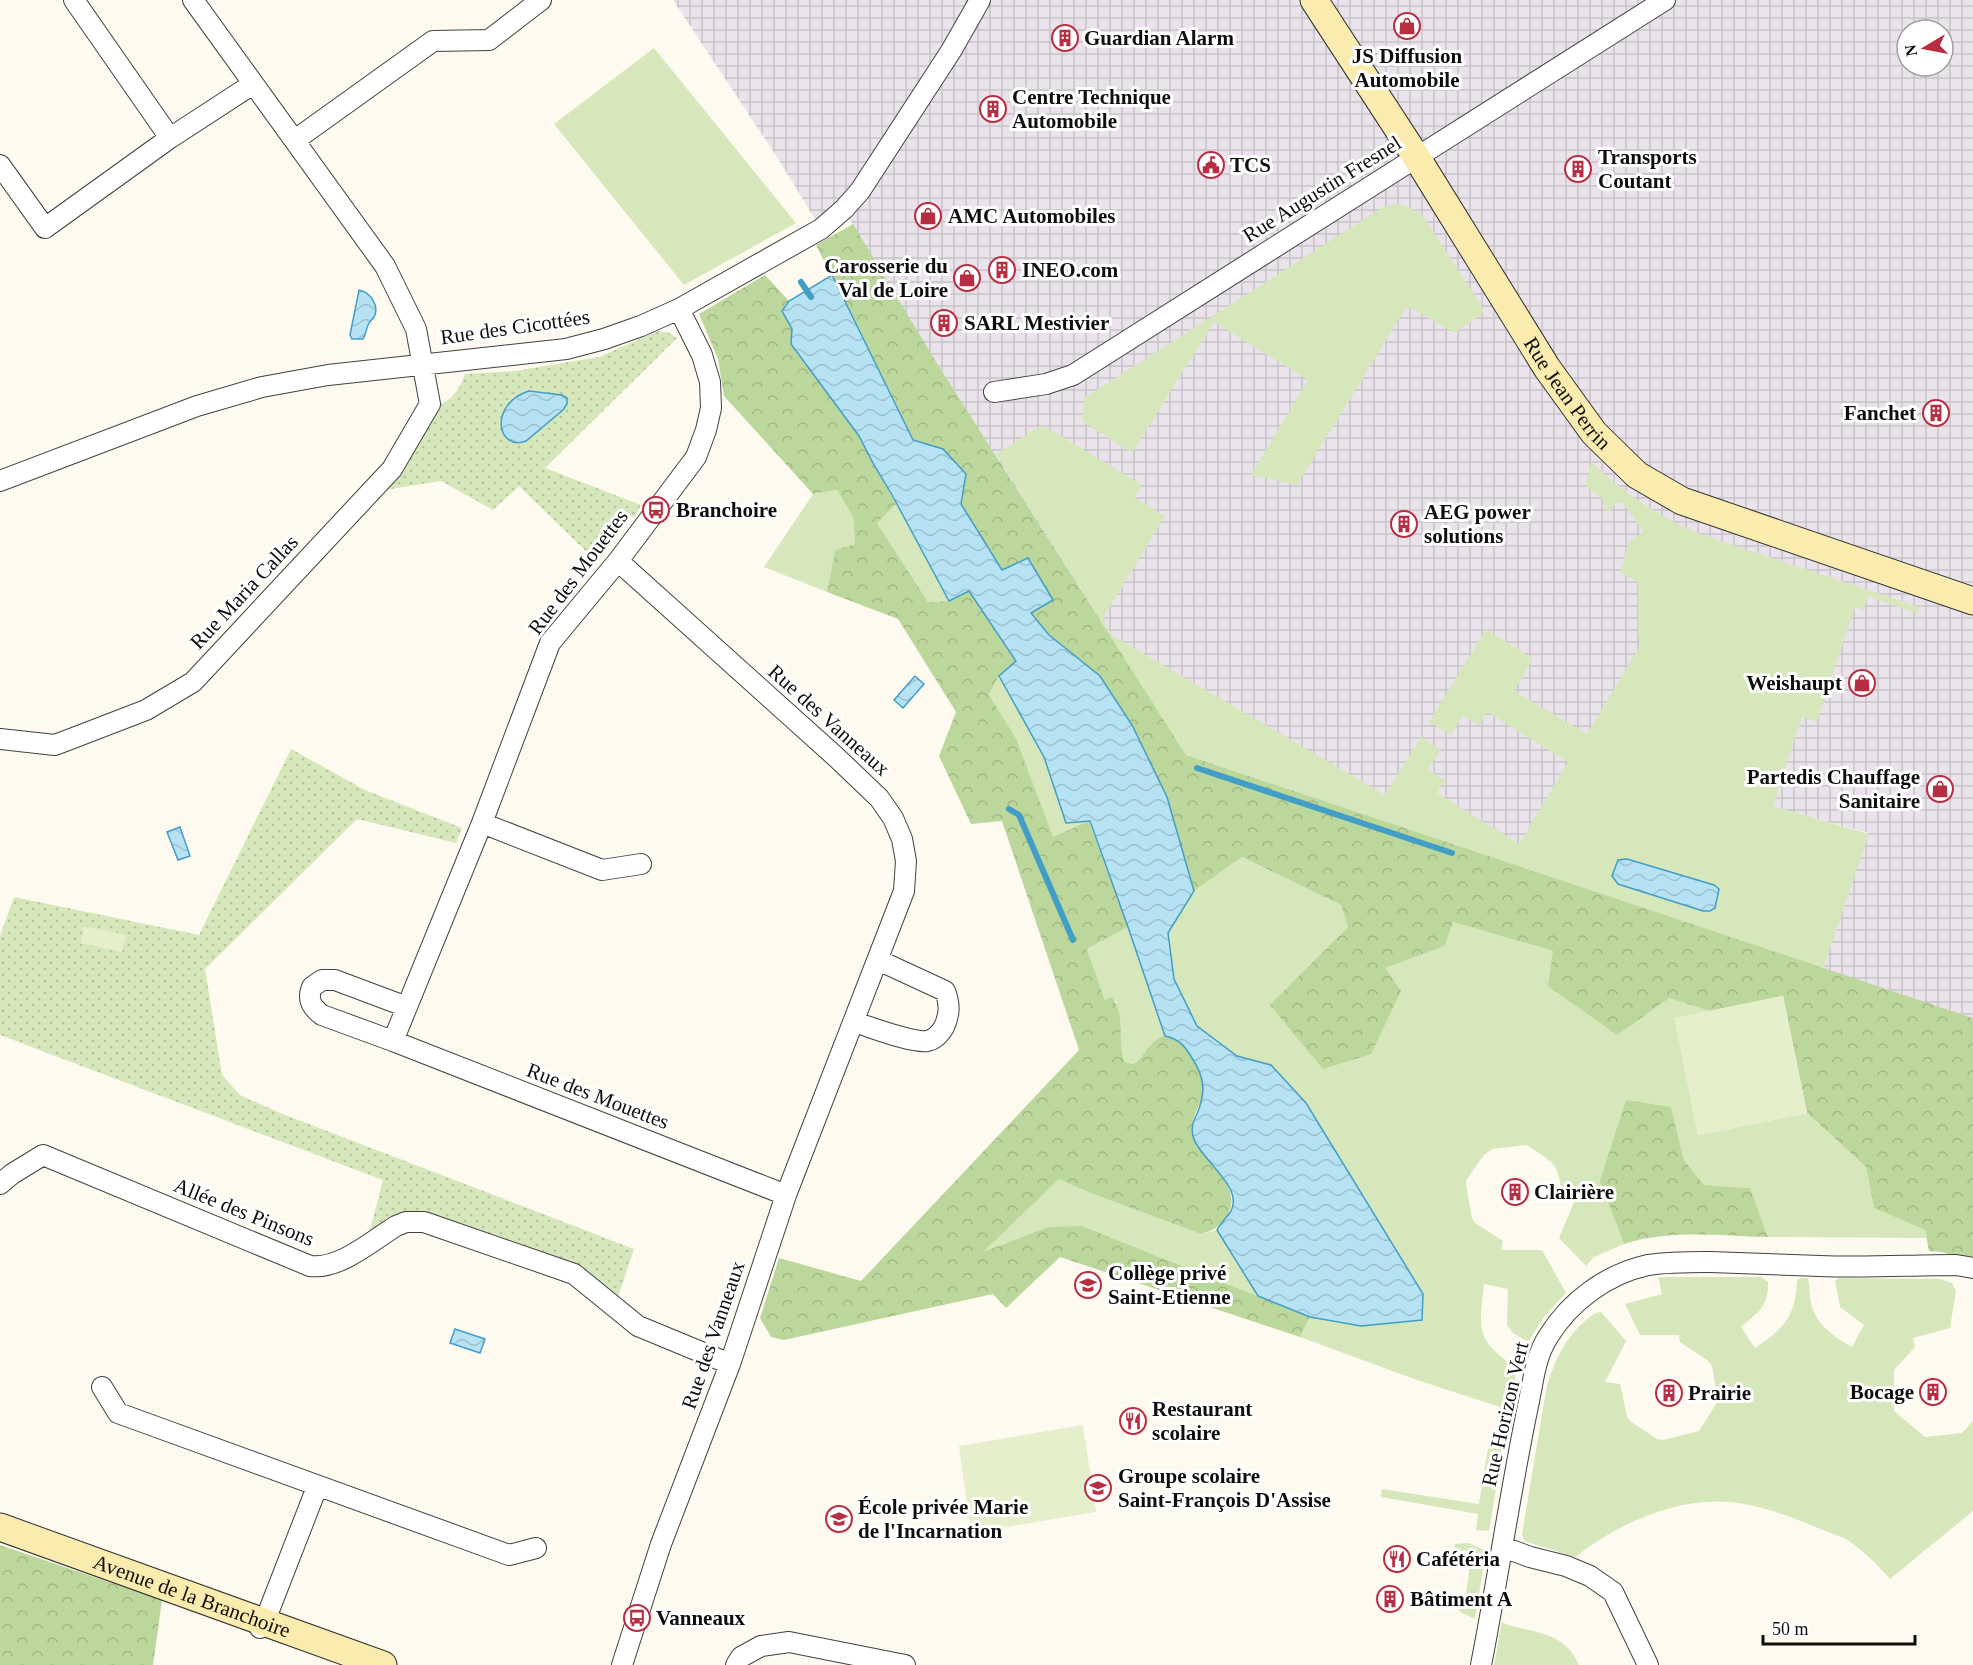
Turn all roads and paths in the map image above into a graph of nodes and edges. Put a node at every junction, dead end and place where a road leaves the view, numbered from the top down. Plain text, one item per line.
1 (74, 0) edge
2 (193, 0) edge
3 (541, 0) edge
4 (980, 0) edge
5 (1314, 0) edge
6 (1665, 0) edge
7 (253, 84) junction
8 (170, 138) junction
9 (295, 140) junction
10 (1417, 158) junction
11 (0, 165) edge
12 (679, 309) junction
13 (423, 363) junction
14 (994, 392) dead end
15 (0, 481) edge
16 (618, 561) junction
17 (1973, 601) edge
18 (0, 739) edge
19 (482, 823) junction
20 (641, 864) dead end
21 (878, 960) junction
22 (407, 1007) junction
23 (854, 1022) junction
24 (393, 1041) junction
25 (0, 1184) edge
26 (786, 1195) junction
27 (1973, 1268) edge
28 (730, 1364) junction
29 (102, 1387) dead end
30 (317, 1487) junction
31 (0, 1527) edge
32 (1503, 1547) junction
33 (536, 1548) dead end
34 (262, 1625) junction
35 (383, 1665) edge
36 (622, 1665) edge
37 (736, 1665) edge
38 (905, 1665) edge
39 (1481, 1665) edge
40 (1648, 1665) edge

1 - 8 street
2 - 7 street, Rue Maria Callas
3 - 9 street
4 - 12 street, Rue des Cicottées
5 - 10 street, Rue Jean Perrin
6 - 10 street, Rue Augustin Fresnel
7 - 8 street
7 - 9 street, Rue Maria Callas
8 - 11 street
9 - 13 street, Rue Maria Callas
10 - 14 street, Rue Augustin Fresnel
10 - 17 street, Rue Jean Perrin
12 - 13 street, Rue des Cicottées
12 - 16 street, Rue des Mouettes
13 - 15 street, Rue des Cicottées
13 - 18 street, Rue Maria Callas
16 - 19 street, Rue des Mouettes
16 - 21 street, Rue des Vanneaux
19 - 20 street
19 - 22 street, Rue des Mouettes
21 - 23 street, Rue des Vanneaux
21 - 23 street
22 - 24 street, Rue des Mouettes
22 - 24 street, Rue des Mouettes
23 - 26 street, Rue des Vanneaux
24 - 26 street, Rue des Mouettes
25 - 28 street, Allée des Pinsons
26 - 28 street, Rue des Vanneaux
27 - 32 street, Rue Horizon Vert
28 - 36 street, Rue des Vanneaux
29 - 30 street
30 - 33 street
30 - 34 street
31 - 34 street, Avenue de la Branchoire
32 - 39 street, Rue Horizon Vert
32 - 40 street
34 - 35 street, Avenue de la Branchoire
37 - 38 street

